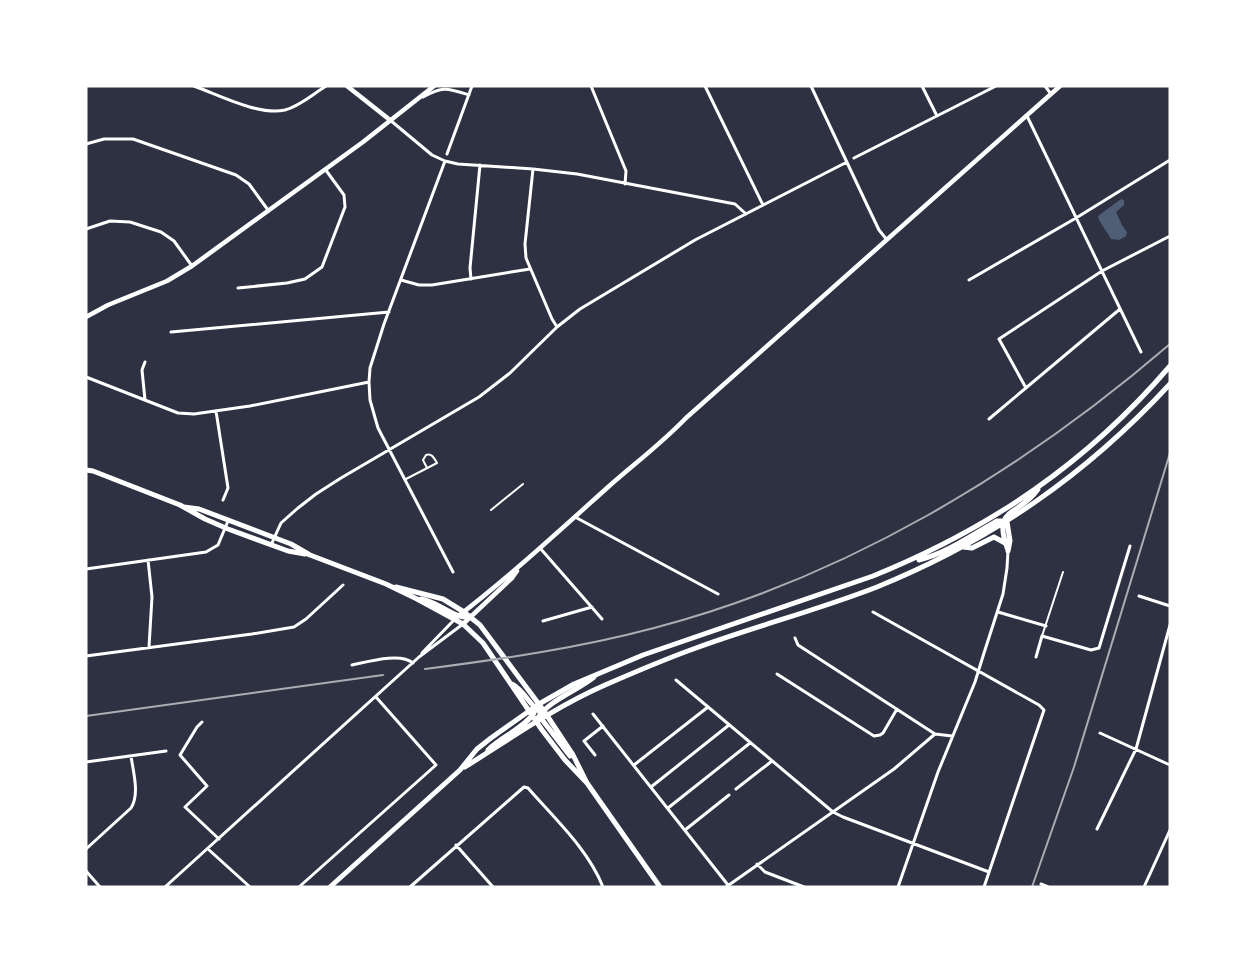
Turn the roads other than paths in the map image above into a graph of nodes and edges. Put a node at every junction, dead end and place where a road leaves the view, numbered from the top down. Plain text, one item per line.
1 (194, 86) edge
2 (326, 86) edge
3 (347, 86) edge
4 (434, 86) edge
5 (472, 86) edge
6 (591, 86) edge
7 (705, 86) edge
8 (810, 86) edge
9 (922, 86) edge
10 (996, 86) edge
11 (1044, 86) edge
12 (1060, 86) edge
13 (1051, 94) junction
14 (469, 95) junction
15 (416, 101) junction
16 (937, 116) junction
17 (1026, 116) junction
18 (390, 120) junction
19 (86, 144) edge
20 (447, 154) dead end
21 (854, 158) dead end
22 (1170, 160) edge
23 (445, 161) junction
24 (847, 162) junction
25 (480, 164) junction
26 (325, 169) junction
27 (532, 169) junction
28 (625, 184) junction
29 (763, 205) junction
30 (268, 210) junction
31 (746, 214) junction
32 (1076, 218) junction
33 (86, 229) edge
34 (1170, 236) edge
35 (887, 240) junction
36 (192, 266) junction
37 (530, 269) junction
38 (1102, 271) junction
39 (471, 279) junction
40 (401, 280) junction
41 (969, 280) dead end
42 (238, 288) dead end
43 (1120, 309) junction
44 (389, 312) junction
45 (86, 317) edge
46 (558, 326) junction
47 (171, 332) dead end
48 (1141, 352) dead end
49 (145, 362) dead end
50 (1170, 366) edge
51 (86, 377) edge
52 (369, 382) junction
53 (1170, 384) edge
54 (1026, 388) junction
55 (145, 400) junction
56 (216, 411) junction
57 (989, 419) dead end
58 (389, 450) junction
59 (86, 466) edge
60 (427, 468) junction
61 (86, 470) edge
62 (93, 471) junction
63 (406, 480) junction
64 (523, 484) dead end
65 (1041, 486) junction
66 (223, 500) dead end
67 (184, 507) junction
68 (491, 510) dead end
69 (575, 517) junction
70 (228, 521) junction
71 (1004, 523) junction
72 (226, 528) junction
73 (273, 538) junction
74 (1005, 543) junction
75 (271, 545) junction
76 (1130, 546) dead end
77 (540, 548) junction
78 (963, 548) junction
79 (1008, 551) junction
80 (310, 555) junction
81 (148, 560) junction
82 (906, 563) junction
83 (523, 564) junction
84 (86, 569) edge
85 (453, 572) dead end
86 (1063, 572) dead end
87 (386, 584) junction
88 (343, 585) dead end
89 (718, 594) dead end
90 (1139, 596) dead end
91 (1170, 606) edge
92 (592, 607) junction
93 (464, 612) junction
94 (873, 612) dead end
95 (998, 612) junction
96 (471, 616) junction
97 (456, 618) junction
98 (602, 618) dead end
99 (543, 621) dead end
100 (463, 624) junction
101 (1170, 625) edge
102 (1046, 626) junction
103 (1042, 636) junction
104 (795, 638) dead end
105 (149, 647) junction
106 (86, 656) edge
107 (1036, 657) dead end
108 (419, 658) junction
109 (413, 663) junction
110 (352, 664) dead end
111 (978, 671) junction
112 (600, 672) junction
113 (777, 674) dead end
114 (676, 680) dead end
115 (376, 697) junction
116 (708, 707) junction
117 (897, 709) junction
118 (538, 713) junction
119 (593, 714) dead end
120 (202, 722) dead end
121 (729, 725) junction
122 (603, 726) junction
123 (1100, 733) dead end
124 (935, 734) junction
125 (952, 736) junction
126 (750, 743) junction
127 (1136, 750) junction
128 (166, 751) dead end
129 (596, 755) dead end
130 (131, 756) junction
131 (772, 761) junction
132 (86, 762) edge
133 (634, 765) junction
134 (1170, 765) edge
135 (460, 770) junction
136 (587, 783) junction
137 (651, 787) junction
138 (736, 789) dead end
139 (729, 795) dead end
140 (668, 808) junction
141 (833, 812) junction
142 (1097, 829) dead end
143 (685, 830) junction
144 (1170, 830) edge
145 (219, 839) junction
146 (912, 843) junction
147 (456, 845) junction
148 (208, 848) junction
149 (86, 849) edge
150 (756, 864) junction
151 (86, 871) edge
152 (989, 872) junction
153 (1041, 884) dead end
154 (727, 886) edge
155 (100, 887) edge
156 (165, 887) edge
157 (250, 887) edge
158 (299, 887) edge
159 (330, 887) edge
160 (410, 887) edge
161 (493, 887) edge
162 (603, 887) edge
163 (660, 887) edge
164 (804, 887) edge
165 (898, 887) edge
166 (984, 887) edge
167 (1048, 887) edge
168 (1144, 887) edge

1 - 2 street
3 - 18 street
4 - 15 street
5 - 14 street
6 - 28 street
7 - 29 street
8 - 24 street
9 - 16 street
10 - 16 street
11 - 13 street
12 - 13 street
13 - 17 street
14 - 15 street
14 - 20 street
15 - 18 street
16 - 21 street
17 - 32 street
17 - 35 street
18 - 23 street
18 - 26 street
19 - 30 street
22 - 32 street
23 - 25 street
23 - 40 street
24 - 29 street
24 - 35 street
25 - 27 street
25 - 39 street
26 - 30 street
26 - 42 street
27 - 28 street
27 - 37 street
28 - 31 street
29 - 31 street
30 - 36 street
31 - 46 street
32 - 38 street
32 - 41 street
33 - 36 street
34 - 38 street
35 - 69 street
36 - 45 street
37 - 39 street
37 - 46 street
38 - 43 street
38 - 54 street
39 - 40 street
40 - 44 street
43 - 48 street
43 - 54 street
44 - 47 street
44 - 52 street
46 - 58 street
49 - 55 street
50 - 65 main road
51 - 55 street
52 - 56 street
52 - 58 street
53 - 71 main road
54 - 57 street
55 - 56 street
56 - 66 street
58 - 63 street
58 - 73 street
59 - 62 main road
60 - 60 lane
60 - 63 lane
61 - 62 main road
62 - 67 main road
63 - 85 street
64 - 68 lane
65 - 71 main road
65 - 82 main road
67 - 70 main road
67 - 72 main road
69 - 77 street
69 - 89 street
70 - 72 street
70 - 73 main road
71 - 74 main road
71 - 78 main road
71 - 79 main road
71 - 82 main road
72 - 75 main road
72 - 81 street
73 - 75 street
73 - 80 main road
74 - 78 main road
74 - 79 main road
75 - 80 main road
76 - 103 street
77 - 83 street
77 - 92 street
78 - 118 main road
79 - 95 street
80 - 87 main road
81 - 84 street
81 - 105 street
82 - 112 main road
83 - 93 street
83 - 96 street
86 - 102 lane
87 - 93 main road
87 - 97 main road
88 - 105 street
90 - 91 street
92 - 98 street
92 - 99 street
93 - 96 main road
93 - 97 street
94 - 111 street
95 - 102 street
95 - 111 street
96 - 97 main road
96 - 100 street
96 - 118 main road
97 - 100 main road
97 - 108 street
100 - 108 street
100 - 118 main road
101 - 127 street
102 - 103 lane
103 - 107 street
104 - 117 street
105 - 106 street
108 - 109 street
109 - 110 street
109 - 115 street
111 - 125 street
111 - 152 street
112 - 118 main road
112 - 118 main road
113 - 117 street
114 - 116 street
115 - 145 street
115 - 158 street
116 - 121 street
116 - 133 street
117 - 124 street
118 - 135 main road
118 - 135 main road
118 - 136 main road
118 - 136 main road
119 - 122 street
120 - 145 street
121 - 126 street
121 - 137 street
122 - 129 street
122 - 133 street
123 - 127 street
124 - 125 street
124 - 141 street
125 - 146 street
126 - 131 street
126 - 140 street
127 - 134 street
127 - 142 street
128 - 130 street
130 - 132 street
130 - 149 street
131 - 138 street
131 - 141 street
133 - 137 street
135 - 159 main road
136 - 163 main road
137 - 140 street
139 - 143 street
140 - 143 street
141 - 146 street
141 - 150 street
143 - 154 street
144 - 168 street
145 - 148 street
146 - 152 street
146 - 165 street
147 - 160 street
147 - 161 street
147 - 162 street
148 - 156 street
148 - 157 street
150 - 154 street
150 - 164 street
151 - 155 street
152 - 166 street
153 - 167 street

